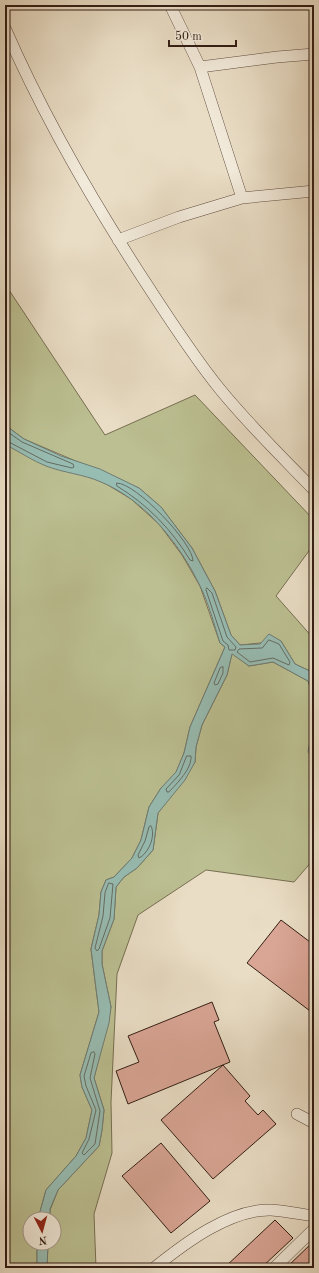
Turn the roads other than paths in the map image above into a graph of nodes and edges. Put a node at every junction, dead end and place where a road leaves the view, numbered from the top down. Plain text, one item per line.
1 (170, 5) edge
2 (5, 28) edge
3 (314, 54) edge
4 (200, 67) junction
5 (314, 191) edge
6 (242, 198) junction
7 (118, 240) junction
8 (314, 490) edge
9 (296, 1114) dead end
10 (314, 1123) edge
11 (314, 1216) edge
12 (314, 1229) edge
13 (154, 1268) edge
14 (274, 1268) edge

1 - 4 street
2 - 7 street
3 - 4 street
4 - 6 street
5 - 6 street
6 - 7 street
7 - 8 street
9 - 10 street
11 - 13 street
12 - 14 street

